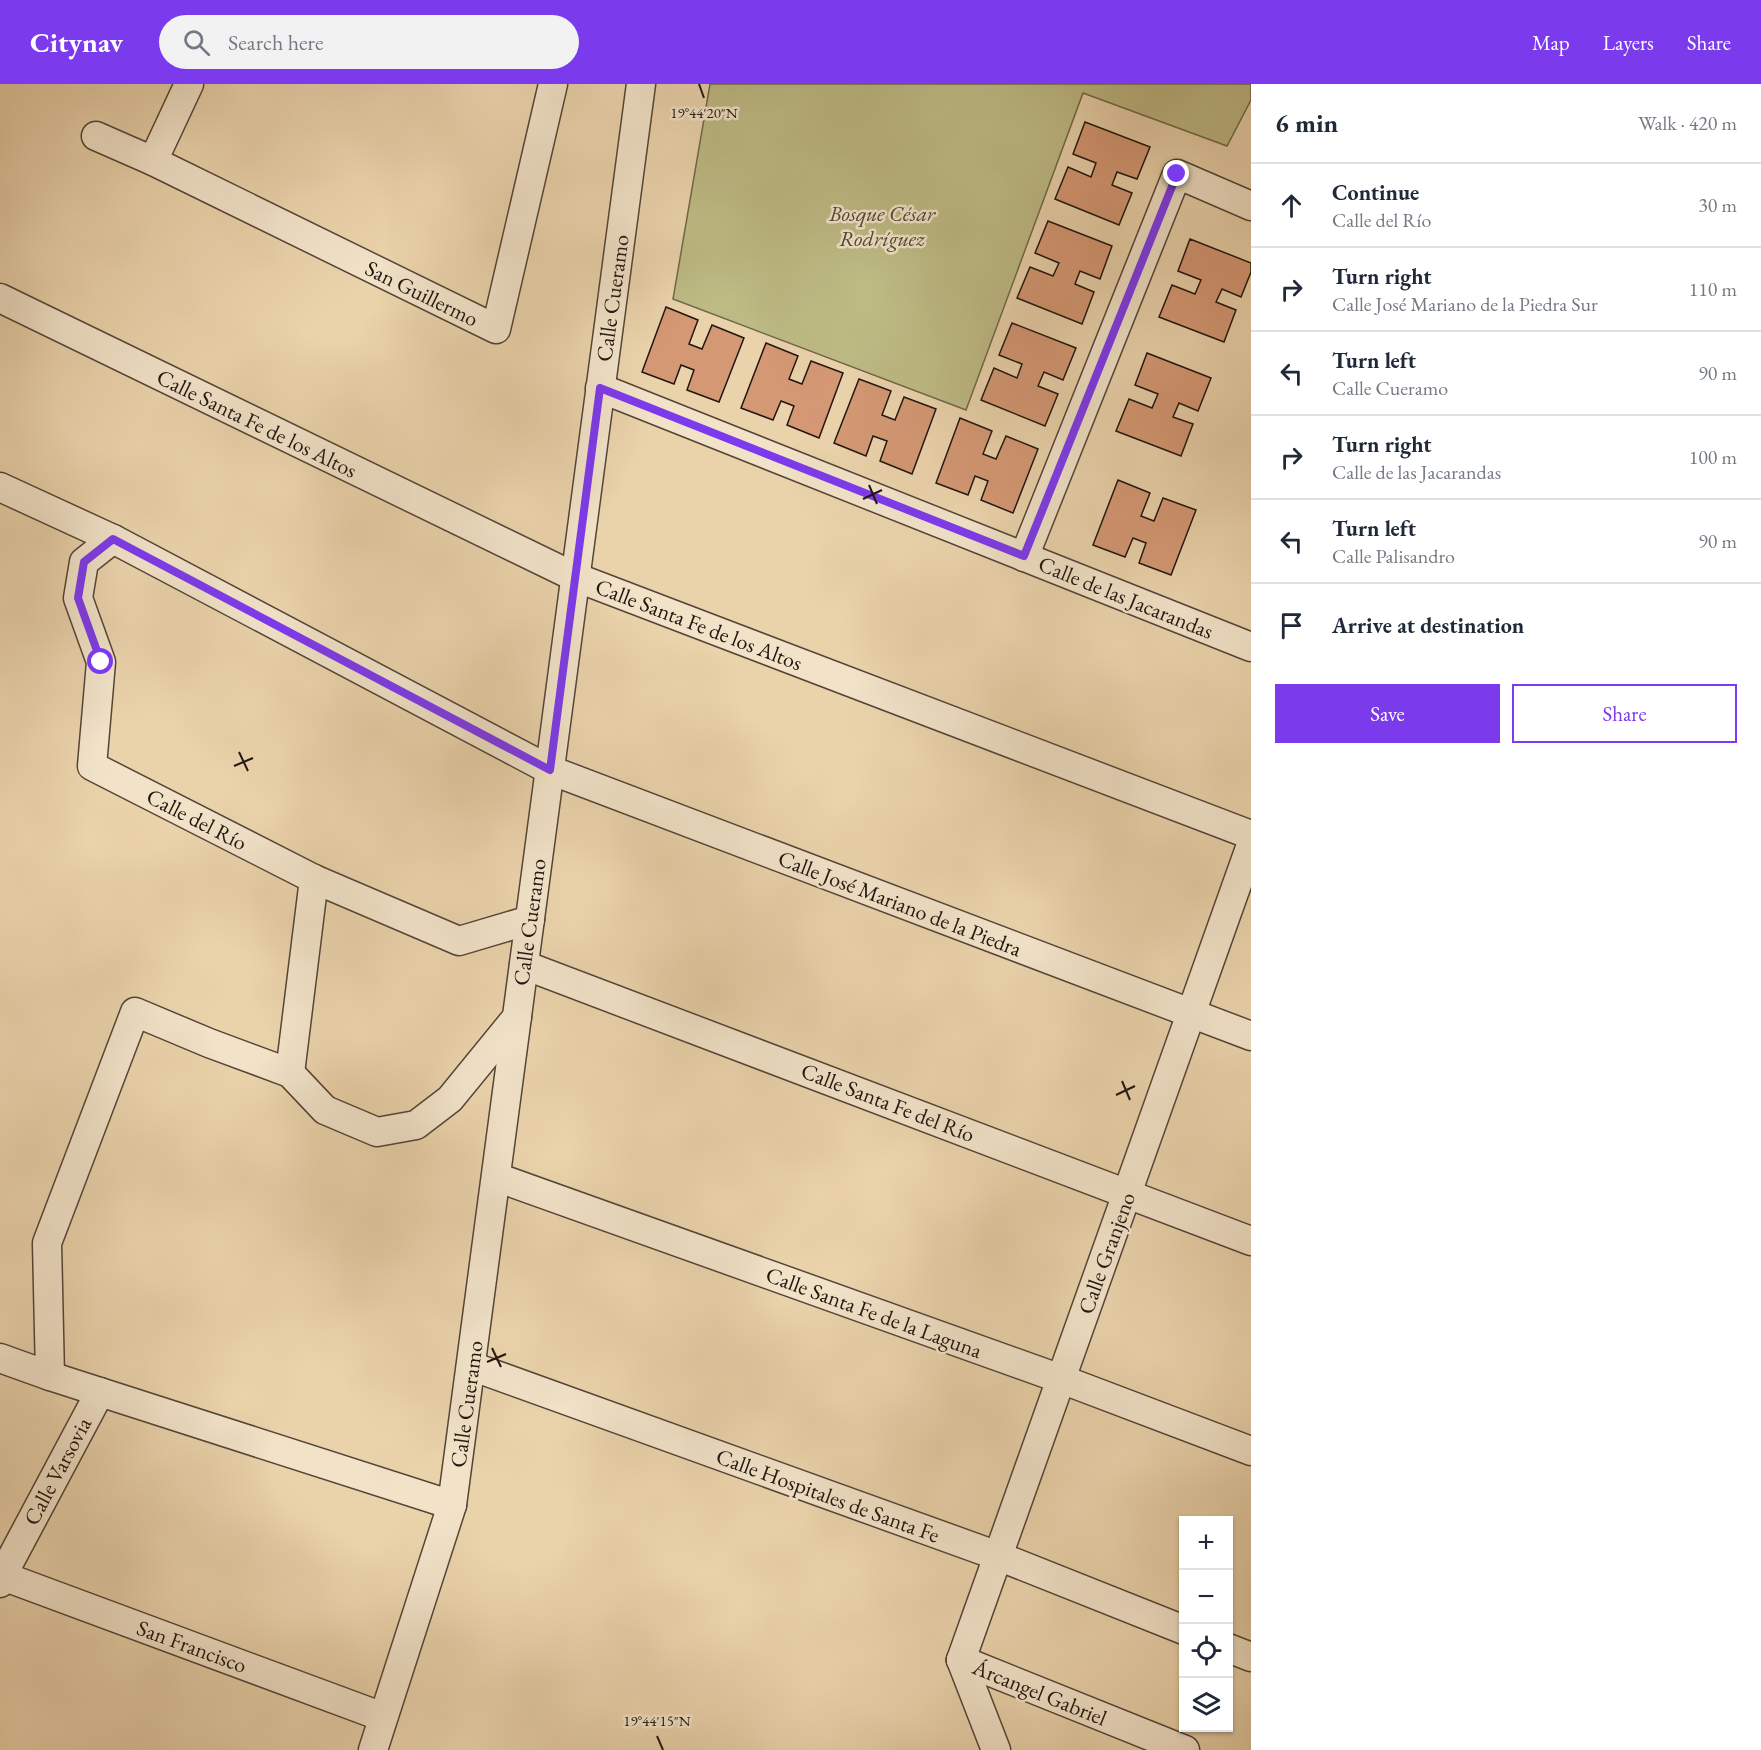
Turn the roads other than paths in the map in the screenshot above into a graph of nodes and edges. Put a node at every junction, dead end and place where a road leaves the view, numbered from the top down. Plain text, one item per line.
1 (189, 84) edge
2 (553, 84) edge
3 (641, 84) edge
4 (96, 136) dead end
5 (153, 161) junction
6 (1251, 206) edge
7 (0, 298) edge
8 (600, 388) junction
9 (0, 487) edge
10 (113, 539) junction
11 (1024, 556) junction
12 (575, 577) junction
13 (1251, 647) edge
14 (550, 770) junction
15 (1251, 835) edge
16 (1251, 845) edge
17 (314, 879) junction
18 (530, 920) junction
19 (524, 965) junction
20 (1191, 1013) junction
21 (517, 1017) junction
22 (1251, 1036) edge
23 (290, 1073) junction
24 (496, 1177) junction
25 (1127, 1193) junction
26 (1251, 1241) edge
27 (0, 1358) edge
28 (471, 1366) junction
29 (50, 1376) junction
30 (1061, 1379) junction
31 (100, 1392) junction
32 (1251, 1450) edge
33 (452, 1505) junction
34 (998, 1556) junction
35 (1, 1578) edge
36 (1179, 1628) edge
37 (1233, 1650) edge
38 (1251, 1657) edge
39 (961, 1660) junction
40 (383, 1717) junction
41 (1182, 1749) edge
42 (372, 1750) edge
43 (996, 1750) edge

1 - 5 street
2 - 5 street, San Guillermo
3 - 8 street, Calle Cueramo
4 - 5 street, San Guillermo
6 - 11 street
7 - 12 street, Calle Santa Fe de los Altos
8 - 11 street, Calle de las Jacarandas
8 - 12 street, Calle Cueramo
9 - 10 street, Calle José Mariano de la Piedra
10 - 14 street, Calle José Mariano de la Piedra
10 - 17 street, Calle del Río
11 - 13 street, Calle de las Jacarandas
12 - 14 street, Calle Cueramo
12 - 15 street, Calle Santa Fe de los Altos
14 - 18 street, Calle Cueramo
14 - 20 street, Calle José Mariano de la Piedra
16 - 20 street, Calle Granjeno
17 - 18 street, Calle del Río
17 - 23 street
18 - 19 street, Calle Cueramo
19 - 21 street, Calle Cueramo
19 - 25 street, Calle Santa Fe del Río
20 - 22 street, Calle José Mariano de la Piedra
20 - 25 street, Calle Granjeno
21 - 23 street
21 - 24 street, Calle Cueramo
23 - 29 street
24 - 28 street, Calle Cueramo
24 - 30 street, Calle Santa Fe de la Laguna
25 - 26 street, Calle Santa Fe del Río
25 - 30 street, Calle Granjeno
27 - 29 street
28 - 33 street, Calle Cueramo
28 - 34 street, Calle Hospitales de Santa Fe
29 - 31 street
30 - 32 street, Calle Santa Fe de la Laguna
30 - 34 street, Calle Granjeno
31 - 33 street
31 - 35 street, Calle Varsovia
33 - 40 street, Calle Cueramo
34 - 36 street, Calle Hospitales de Santa Fe
34 - 39 street, Calle Granjeno
35 - 40 street, San Francisco
37 - 38 street
39 - 41 street, Árcangel Gabriel
39 - 43 street
40 - 42 street, Calle Cueramo

